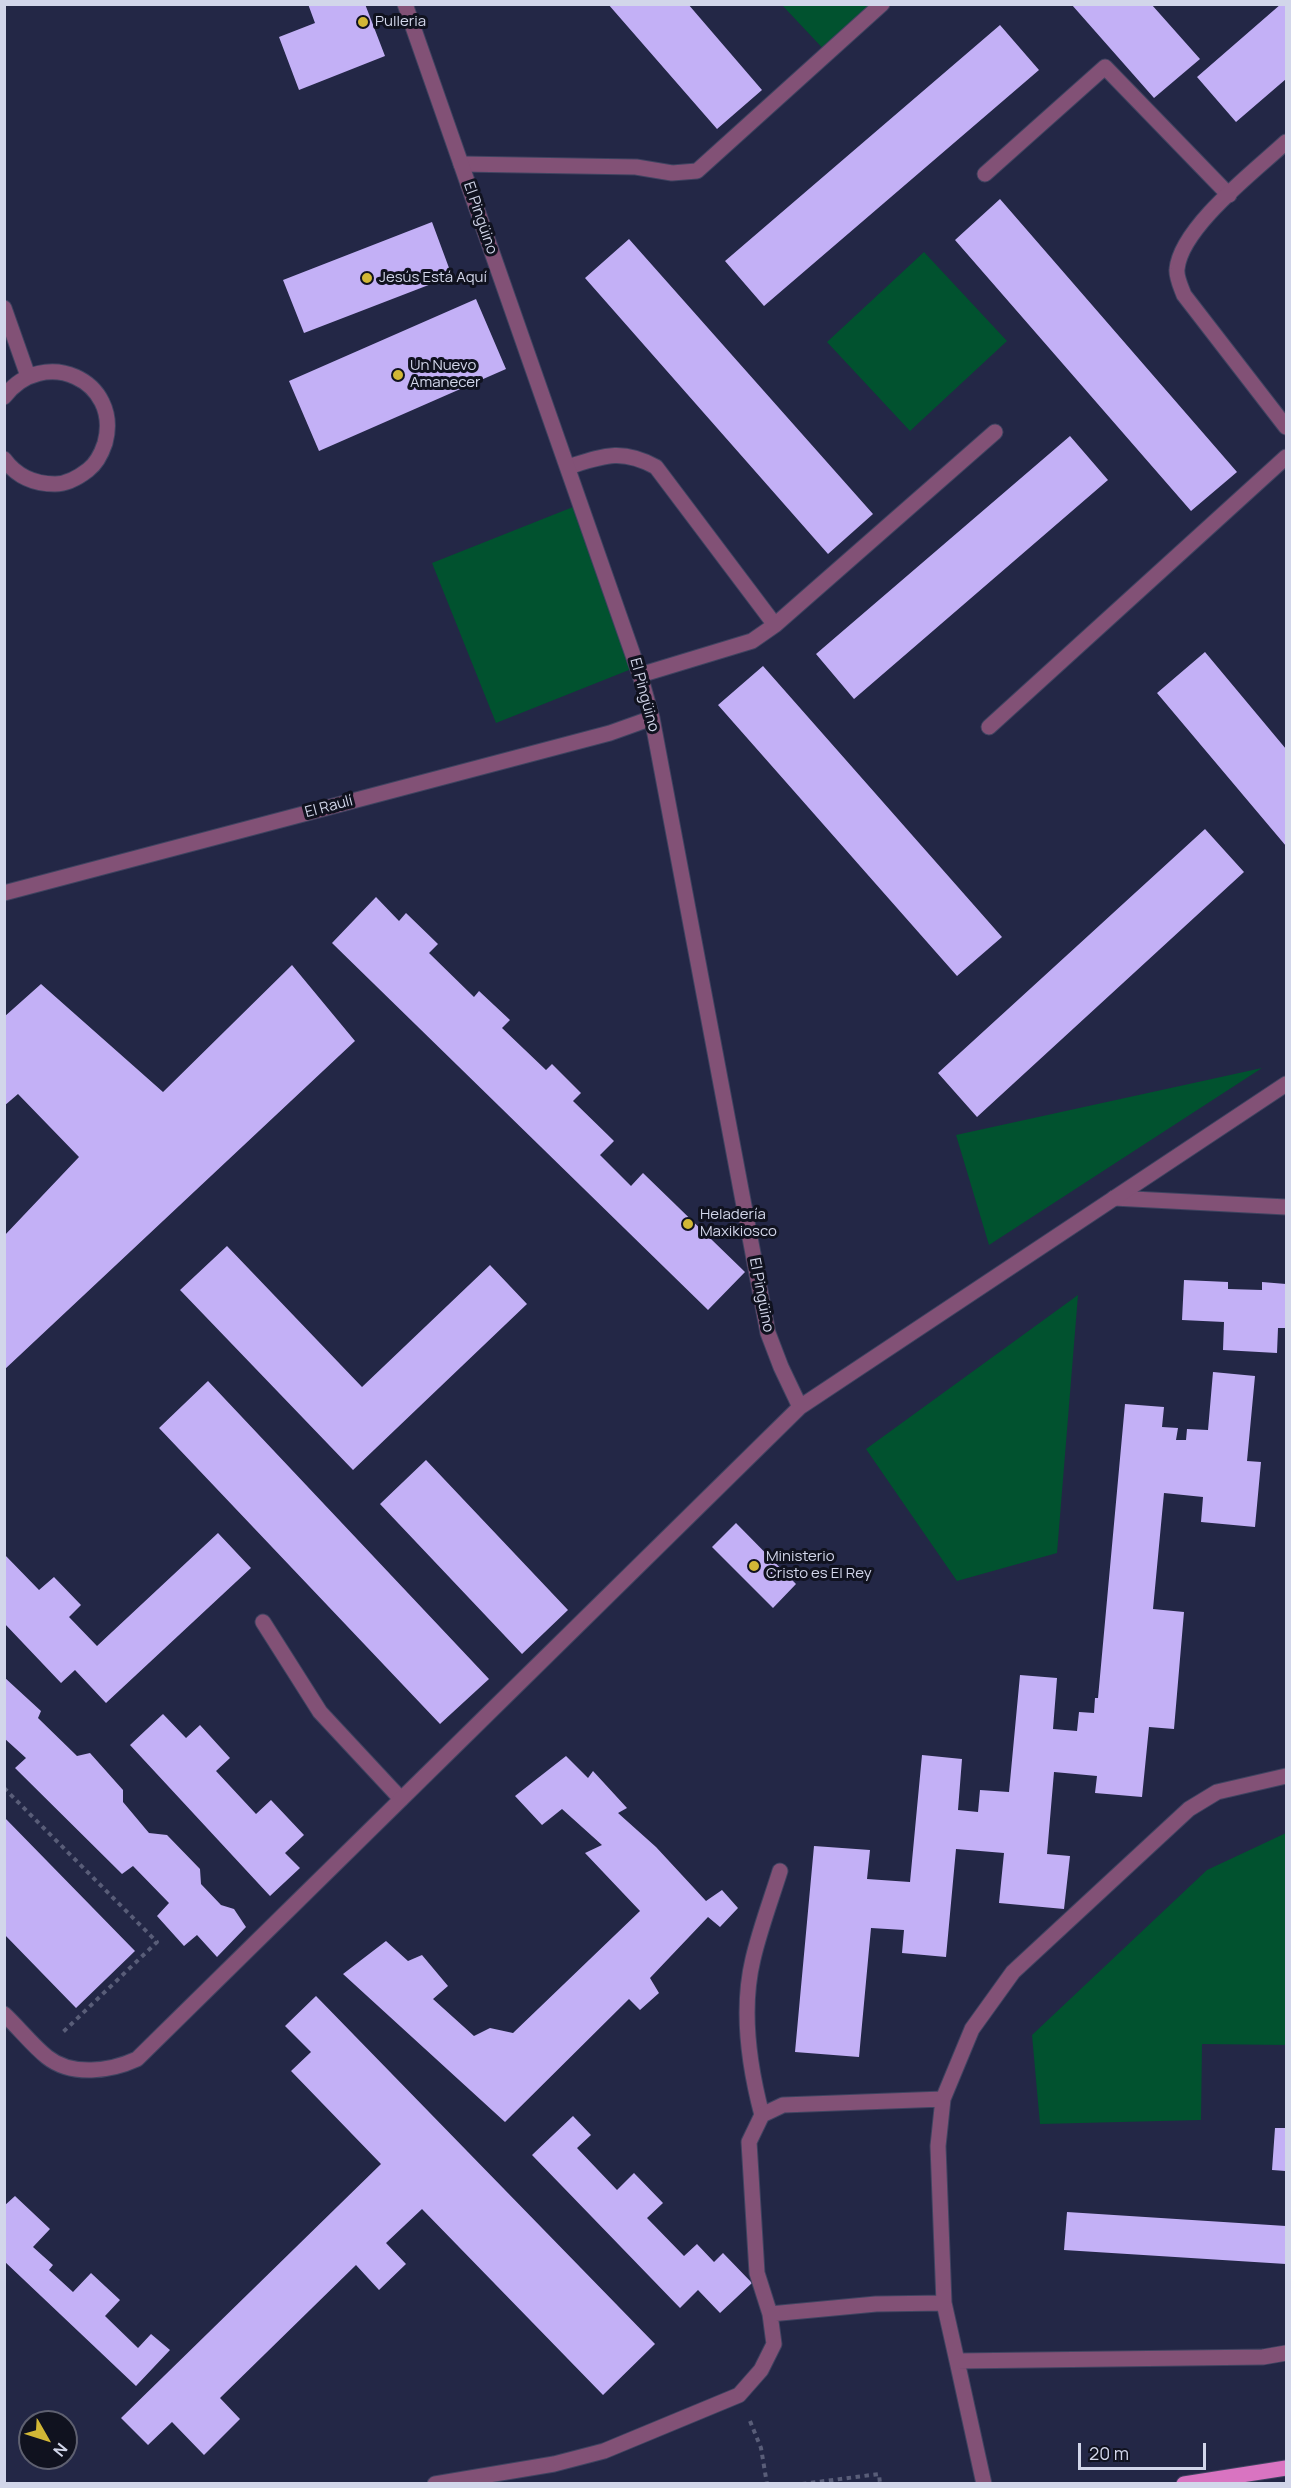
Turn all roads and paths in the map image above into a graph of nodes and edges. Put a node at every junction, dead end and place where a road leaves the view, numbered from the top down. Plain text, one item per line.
1 (405, 4) edge
2 (882, 4) edge
3 (1287, 141) edge
4 (461, 164) junction
5 (985, 174) dead end
6 (1229, 195) junction
7 (4, 308) edge
8 (28, 376) junction
9 (4, 397) edge
10 (1287, 427) edge
11 (995, 432) dead end
12 (1287, 457) edge
13 (4, 459) edge
14 (567, 467) junction
15 (775, 626) junction
16 (640, 675) junction
17 (652, 718) junction
18 (989, 727) dead end
19 (4, 893) edge
20 (1287, 1084) edge
21 (1114, 1198) junction
22 (1287, 1207) edge
23 (800, 1407) junction
24 (263, 1622) dead end
25 (1287, 1776) edge
26 (4, 1788) edge
27 (401, 1799) junction
28 (780, 1870) dead end
29 (4, 2014) edge
30 (42, 2052) junction
31 (943, 2099) junction
32 (762, 2115) junction
33 (944, 2303) junction
34 (770, 2314) junction
35 (1287, 2353) edge
36 (957, 2361) junction
37 (739, 2395) junction
38 (1287, 2468) edge
39 (435, 2484) edge
40 (767, 2484) edge
41 (802, 2484) edge
42 (880, 2484) edge
43 (984, 2484) edge
44 (1184, 2484) edge

1 - 4 street, El Pingüino
2 - 4 street
3 - 6 street
4 - 14 street, El Pingüino
5 - 6 street
6 - 10 street
7 - 8 street
8 - 9 street
8 - 13 street
11 - 15 street
12 - 18 street
14 - 15 street
14 - 16 street, El Pingüino
15 - 16 street
16 - 17 street, El Pingüino
17 - 19 street, El Raulí
17 - 23 street, El Pingüino
20 - 21 street
21 - 22 street
21 - 23 street
23 - 27 street
24 - 27 street
25 - 31 street
26 - 30 path
27 - 30 street
28 - 32 street
29 - 30 street
31 - 32 street
31 - 33 street
32 - 34 street
33 - 34 street
33 - 36 street
34 - 37 street
35 - 36 street
36 - 43 street
37 - 39 street
37 - 40 path
38 - 44 main road
41 - 42 path

